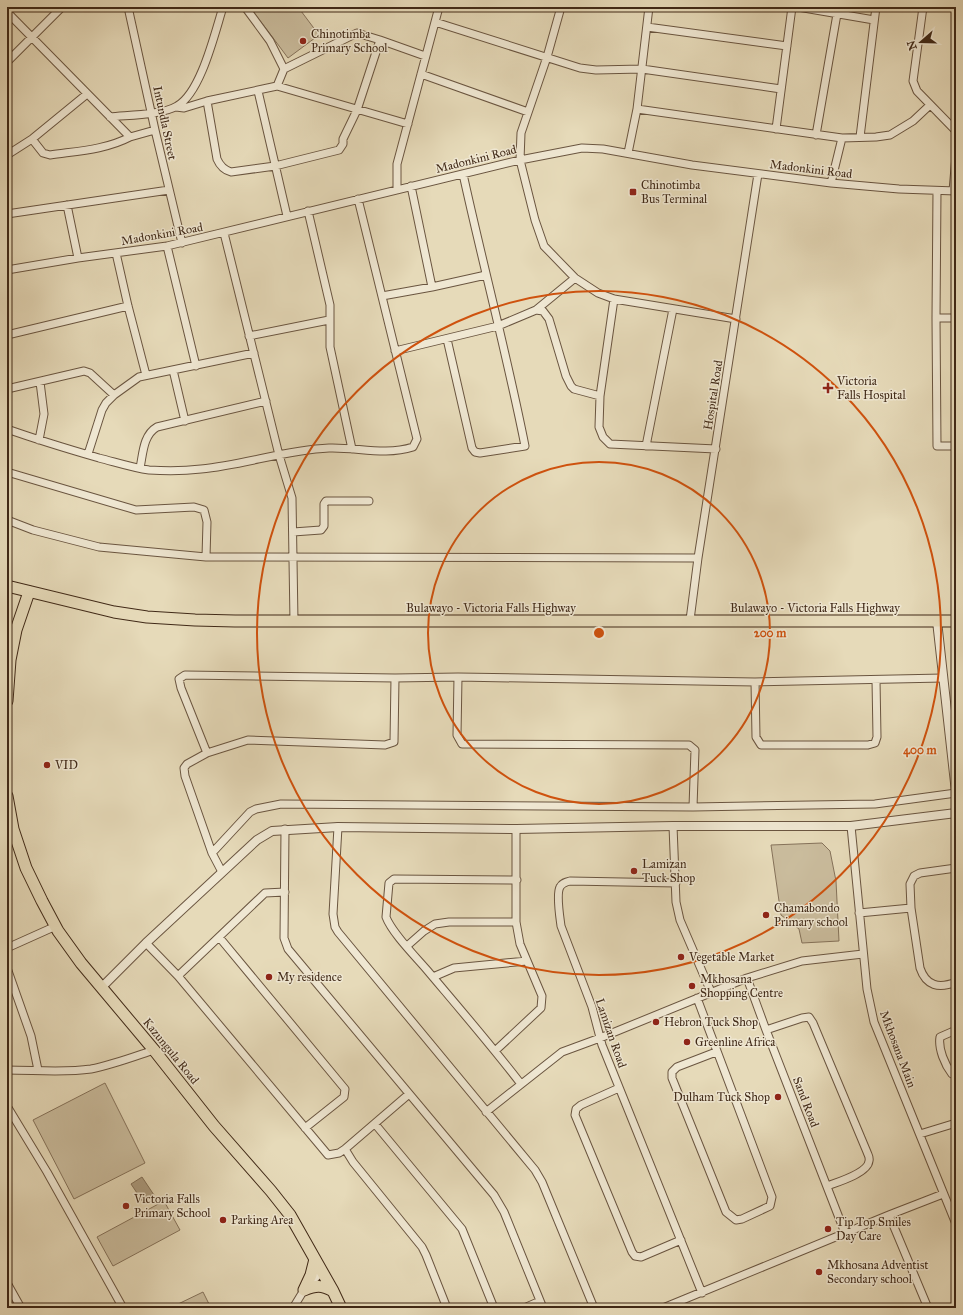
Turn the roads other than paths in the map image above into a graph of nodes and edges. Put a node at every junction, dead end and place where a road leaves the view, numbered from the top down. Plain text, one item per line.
1 (62, 7) edge
2 (128, 7) edge
3 (223, 7) edge
4 (245, 7) edge
5 (439, 7) edge
6 (649, 7) edge
7 (792, 7) edge
8 (798, 7) edge
9 (876, 7) edge
10 (923, 7) edge
11 (559, 8) edge
12 (7, 12) edge
13 (837, 14) junction
14 (874, 20) junction
15 (435, 22) junction
16 (647, 26) junction
17 (32, 36) junction
18 (380, 40) junction
19 (787, 46) junction
20 (425, 56) junction
21 (547, 57) junction
22 (7, 62) edge
23 (642, 68) junction
24 (284, 69) junction
25 (421, 74) junction
26 (277, 86) junction
27 (781, 89) junction
28 (258, 90) junction
29 (87, 94) junction
30 (207, 101) junction
31 (930, 105) junction
32 (176, 107) junction
33 (637, 109) junction
34 (357, 110) junction
35 (528, 112) junction
36 (152, 113) junction
37 (110, 117) junction
38 (408, 124) junction
39 (776, 129) junction
40 (155, 130) junction
41 (956, 131) edge
42 (816, 135) junction
43 (130, 137) junction
44 (860, 137) junction
45 (842, 138) junction
46 (32, 140) junction
47 (628, 153) junction
48 (7, 155) edge
49 (956, 156) edge
50 (520, 160) junction
51 (275, 166) junction
52 (463, 174) junction
53 (758, 174) junction
54 (831, 183) junction
55 (411, 186) junction
56 (169, 190) junction
57 (396, 190) junction
58 (938, 191) junction
59 (954, 191) edge
60 (358, 199) junction
61 (67, 205) junction
62 (308, 211) junction
63 (7, 214) edge
64 (287, 216) junction
65 (224, 233) junction
66 (182, 243) junction
67 (167, 246) junction
68 (116, 253) junction
69 (78, 258) junction
70 (7, 270) edge
71 (486, 275) junction
72 (575, 278) junction
73 (432, 287) junction
74 (382, 296) junction
75 (614, 299) junction
76 (128, 306) junction
77 (673, 309) junction
78 (536, 310) junction
79 (936, 318) junction
80 (956, 318) edge
81 (736, 319) junction
82 (330, 320) junction
83 (498, 326) junction
84 (7, 334) edge
85 (250, 336) junction
86 (447, 339) junction
87 (395, 351) junction
88 (254, 353) junction
89 (196, 366) junction
90 (173, 370) junction
91 (146, 375) junction
92 (40, 382) junction
93 (7, 388) edge
94 (114, 395) junction
95 (600, 396) junction
96 (266, 401) junction
97 (185, 421) junction
98 (7, 429) edge
99 (39, 440) junction
100 (646, 446) junction
101 (956, 446) edge
102 (352, 449) junction
103 (716, 449) junction
104 (88, 454) junction
105 (279, 455) junction
106 (140, 468) junction
107 (7, 472) edge
108 (369, 501) dead end
109 (7, 520) edge
110 (293, 532) junction
111 (206, 557) junction
112 (294, 557) junction
113 (698, 558) junction
114 (7, 586) edge
115 (29, 592) junction
116 (690, 620) junction
117 (294, 621) junction
118 (937, 621) junction
119 (956, 621) edge
120 (458, 677) junction
121 (395, 678) junction
122 (943, 678) junction
123 (876, 680) junction
124 (755, 682) junction
125 (7, 702) edge
126 (207, 753) junction
127 (954, 764) edge
128 (956, 792) edge
129 (7, 800) edge
130 (693, 807) junction
131 (956, 813) edge
132 (673, 826) junction
133 (851, 826) junction
134 (338, 827) junction
135 (286, 829) junction
136 (516, 829) junction
137 (212, 853) junction
138 (956, 868) edge
139 (222, 872) junction
140 (517, 880) junction
141 (676, 883) junction
142 (285, 892) junction
143 (911, 908) junction
144 (859, 913) junction
145 (516, 922) junction
146 (56, 926) junction
147 (219, 937) junction
148 (146, 943) junction
149 (406, 946) junction
150 (7, 948) edge
151 (863, 954) junction
152 (526, 961) junction
153 (7, 968) edge
154 (178, 976) junction
155 (433, 977) junction
156 (747, 978) junction
157 (956, 982) edge
158 (102, 987) junction
159 (711, 992) junction
160 (697, 998) junction
161 (766, 1030) junction
162 (956, 1030) edge
163 (600, 1038) junction
164 (154, 1050) junction
165 (495, 1051) junction
166 (716, 1052) junction
167 (7, 1070) edge
168 (38, 1070) junction
169 (956, 1074) edge
170 (521, 1084) junction
171 (619, 1088) junction
172 (409, 1094) junction
173 (7, 1106) edge
174 (486, 1112) junction
175 (956, 1123) edge
176 (375, 1124) junction
177 (305, 1128) junction
178 (920, 1134) junction
179 (345, 1149) junction
180 (827, 1186) junction
181 (944, 1194) junction
182 (889, 1215) junction
183 (954, 1215) edge
184 (956, 1224) edge
185 (845, 1233) junction
186 (681, 1240) junction
187 (314, 1259) junction
188 (322, 1271) junction
189 (7, 1283) edge
190 (304, 1290) junction
191 (333, 1291) junction
192 (702, 1293) junction
193 (541, 1305) edge
194 (21, 1308) edge
195 (123, 1308) edge
196 (293, 1308) edge
197 (341, 1308) edge
198 (447, 1308) edge
199 (494, 1308) edge
200 (524, 1308) edge
201 (594, 1308) edge
202 (663, 1308) edge
203 (928, 1308) edge

1 - 17 street
2 - 36 street, Intundla Street
3 - 32 street
4 - 24 street
5 - 15 street
6 - 16 street
7 - 19 street
8 - 13 street
9 - 14 street
10 - 31 street
11 - 21 street
12 - 17 street
13 - 14 street
13 - 42 street
14 - 44 street
15 - 20 street
15 - 21 street
16 - 19 street
16 - 23 street
17 - 22 street
17 - 29 street
18 - 20 street
18 - 24 street
18 - 34 street
19 - 27 street
20 - 25 street
21 - 23 street
21 - 35 street
23 - 27 street
23 - 33 street
24 - 26 street
25 - 35 street
25 - 38 street
26 - 28 street
26 - 34 street
27 - 39 street
28 - 30 street
28 - 51 street
29 - 37 street
29 - 46 street
30 - 32 street
30 - 51 street
31 - 41 street
31 - 44 street
32 - 36 street
33 - 39 street
33 - 47 street
34 - 38 street
34 - 51 street
35 - 50 street
36 - 37 street
36 - 40 street, Intundla Street
37 - 43 street
38 - 57 street
39 - 42 street
40 - 43 street
40 - 56 street, Intundla Street
42 - 45 street
43 - 46 street
44 - 45 street
45 - 54 street
46 - 48 street
47 - 50 street, Madonkini Road
47 - 53 street, Madonkini Road
49 - 59 street
50 - 52 street, Madonkini Road
50 - 72 street
51 - 64 street
52 - 55 street, Madonkini Road
52 - 71 street
53 - 54 street, Madonkini Road
53 - 81 street, Hospital Road
54 - 58 street, Madonkini Road
55 - 57 street, Madonkini Road
55 - 73 street
56 - 61 street
56 - 66 street, Intundla Street
57 - 60 street, Madonkini Road
58 - 59 street, Madonkini Road
58 - 79 street
60 - 62 street, Madonkini Road
60 - 74 street
61 - 63 street
61 - 69 street
62 - 64 street, Madonkini Road
62 - 82 street
64 - 65 street, Madonkini Road
65 - 66 street, Madonkini Road
65 - 85 street
66 - 67 street, Madonkini Road
67 - 68 street, Madonkini Road
67 - 89 street
68 - 69 street, Madonkini Road
68 - 76 street
69 - 70 street, Madonkini Road
71 - 73 street
71 - 83 street
72 - 75 street
72 - 78 street
73 - 74 street
74 - 87 street
75 - 77 street
75 - 95 street
76 - 84 street
76 - 91 street
77 - 81 street
77 - 100 street
78 - 83 street
78 - 95 street
79 - 80 street
79 - 101 street
81 - 103 street, Hospital Road
82 - 85 street
82 - 102 street
83 - 86 street
83 - 86 street
85 - 88 street
86 - 87 street
87 - 102 street
88 - 89 street
88 - 96 street
89 - 90 street
90 - 91 street
90 - 97 street
91 - 94 street
92 - 93 street
92 - 94 street
92 - 99 street
94 - 104 street
95 - 100 street
96 - 97 street
96 - 105 street
97 - 106 street
98 - 99 street
99 - 104 street
100 - 103 street
102 - 105 street
103 - 113 street, Hospital Road
104 - 106 street
105 - 106 street
105 - 110 street
107 - 111 street
108 - 110 street
109 - 111 street
110 - 112 street
111 - 112 street
112 - 113 street
112 - 117 street
113 - 116 street, Hospital Road
114 - 115 main road, Bulawayo - Victoria Falls Highway
115 - 117 main road, Bulawayo - Victoria Falls Highway
115 - 125 main road
116 - 117 main road, Bulawayo - Victoria Falls Highway
116 - 118 main road, Bulawayo - Victoria Falls Highway
118 - 119 main road, Bulawayo - Victoria Falls Highway
118 - 122 street
120 - 121 street
120 - 124 street
120 - 130 street
121 - 126 street
121 - 126 street
122 - 123 street
122 - 127 street
123 - 124 street
123 - 124 street
126 - 137 street
127 - 128 street
128 - 130 street
129 - 146 main road, Kazungula Road
130 - 137 street
131 - 133 street
132 - 133 street
132 - 136 street
132 - 141 street
133 - 144 street, Mkhosana Main
134 - 135 street
134 - 136 street
134 - 174 street
135 - 139 street
135 - 142 street
136 - 140 street
137 - 139 street
138 - 143 street
139 - 148 street
140 - 145 street
140 - 149 street
141 - 159 street
141 - 163 street, Lamizan Road
142 - 147 street
142 - 172 street
143 - 144 street
143 - 157 street
144 - 151 street, Mkhosana Main
145 - 149 street
145 - 152 street
146 - 150 street
146 - 158 main road, Kazungula Road
147 - 154 street
147 - 177 street
148 - 154 street
148 - 158 street
149 - 155 street
151 - 156 street
151 - 178 street, Mkhosana Main
152 - 155 street
152 - 165 street
153 - 168 street
154 - 177 street
155 - 165 street
156 - 159 street
156 - 161 street, Sand Road
158 - 164 main road, Kazungula Road
159 - 160 street
160 - 163 street
160 - 166 street
161 - 180 street, Sand Road
161 - 180 street
162 - 169 street
163 - 170 street
163 - 171 street, Lamizan Road
164 - 168 street
164 - 187 main road, Kazungula Road
165 - 170 street
166 - 166 street
167 - 168 street
170 - 174 street
171 - 186 street, Lamizan Road
171 - 186 street
172 - 176 street
172 - 193 street
173 - 195 street
174 - 201 street
175 - 178 street
176 - 179 street
176 - 199 street
177 - 179 street
178 - 181 street, Mkhosana Main
179 - 198 street
180 - 185 street, Sand Road
181 - 182 street
181 - 183 street, Mkhosana Main
182 - 185 street
182 - 203 street
183 - 184 street, Mkhosana Main
185 - 192 street
186 - 192 street, Lamizan Road
187 - 188 main road, Kazungula Road
187 - 190 main road
188 - 190 street
188 - 191 main road, Kazungula Road
189 - 194 street
190 - 191 main road
190 - 196 street
191 - 197 main road, Kazungula Road
192 - 202 street
193 - 200 street

